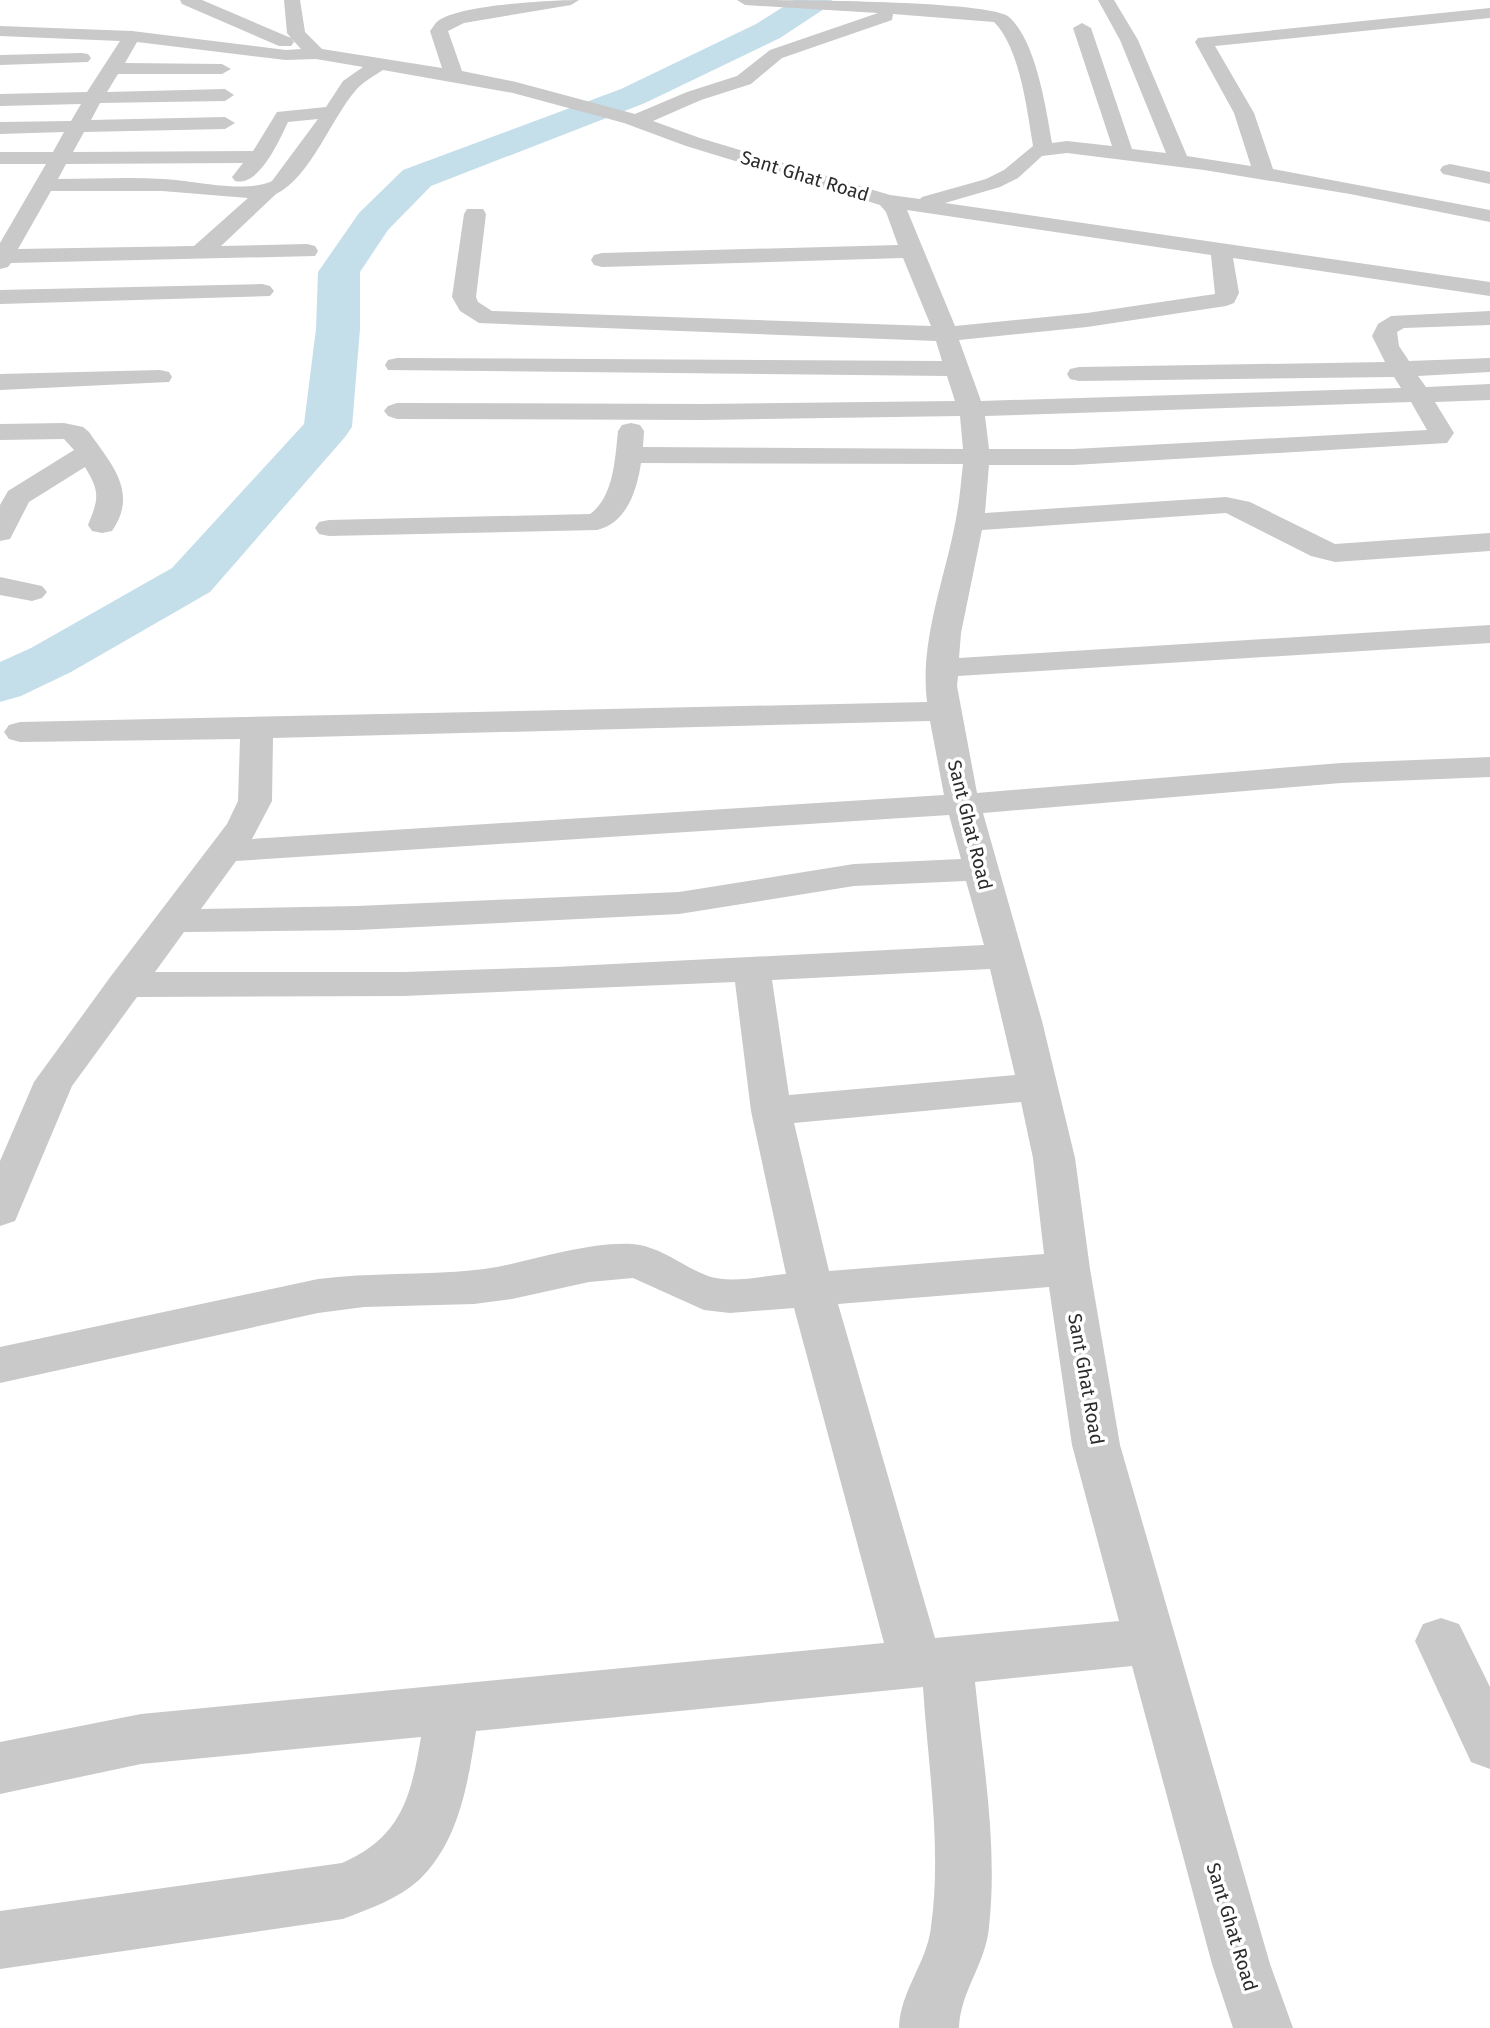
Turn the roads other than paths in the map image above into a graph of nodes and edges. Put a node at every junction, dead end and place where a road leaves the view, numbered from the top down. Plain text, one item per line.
1 (188, 0) edge
2 (292, 0) edge
3 (571, 0) edge
4 (745, 0) edge
5 (1106, 0) edge
6 (895, 5) edge
7 (1490, 13) edge
8 (1082, 28) dead end
9 (0, 31) edge
10 (132, 36) junction
11 (256, 52) junction
12 (316, 54) junction
13 (0, 60) edge
14 (380, 63) junction
15 (454, 75) junction
16 (107, 76) junction
17 (230, 88) dead end
18 (0, 100) edge
19 (333, 112) junction
20 (634, 120) junction
21 (225, 123) dead end
22 (77, 126) junction
23 (0, 128) edge
24 (1043, 149) junction
25 (1124, 154) junction
26 (60, 157) junction
27 (259, 157) junction
28 (0, 158) edge
29 (1179, 161) junction
30 (1450, 170) dead end
31 (1264, 174) junction
32 (1490, 178) edge
33 (44, 186) junction
34 (270, 190) junction
35 (232, 191) junction
36 (900, 203) junction
37 (1488, 209) edge
38 (475, 214) dead end
39 (1221, 248) junction
40 (306, 251) dead end
41 (913, 251) junction
42 (200, 253) junction
43 (2, 259) edge
44 (602, 260) dead end
45 (1490, 289) edge
46 (262, 291) dead end
47 (0, 297) edge
48 (1490, 318) edge
49 (945, 334) junction
50 (397, 365) dead end
51 (1490, 365) edge
52 (956, 369) junction
53 (1402, 369) junction
54 (1079, 374) dead end
55 (160, 377) dead end
56 (0, 382) edge
57 (1490, 392) edge
58 (1419, 394) junction
59 (971, 409) junction
60 (397, 411) dead end
61 (633, 411) junction
62 (0, 432) edge
63 (90, 452) junction
64 (628, 455) junction
65 (977, 455) junction
66 (969, 522) junction
67 (102, 525) dead end
68 (329, 528) dead end
69 (0, 533) edge
70 (1490, 542) edge
71 (0, 586) edge
72 (32, 592) dead end
73 (1490, 634) edge
74 (943, 668) junction
75 (945, 711) junction
76 (257, 731) junction
77 (20, 732) dead end
78 (1490, 766) edge
79 (963, 804) junction
80 (225, 851) junction
81 (980, 869) junction
82 (172, 921) junction
83 (1004, 956) junction
84 (752, 969) junction
85 (124, 985) junction
86 (1037, 1087) junction
87 (771, 1111) junction
88 (0, 1210) edge
89 (1068, 1269) junction
90 (811, 1289) junction
91 (0, 1365) edge
92 (1441, 1640) dead end
93 (1150, 1641) junction
94 (931, 1662) junction
95 (452, 1709) junction
96 (1490, 1744) edge
97 (0, 1768) edge
98 (0, 1940) edge
99 (929, 2028) edge
100 (1263, 2028) edge

1 - 12 street
2 - 12 street
3 - 15 street
4 - 6 street
5 - 29 street
6 - 20 street
6 - 24 street
7 - 31 street
8 - 25 street
9 - 10 street
10 - 11 street
10 - 16 street
11 - 12 street
11 - 16 street
12 - 14 street, Sant Ghat Road
13 - 16 street
14 - 15 street, Sant Ghat Road
14 - 19 street
15 - 20 street, Sant Ghat Road
16 - 17 street
16 - 18 street
16 - 22 street
19 - 27 street
19 - 34 street
20 - 36 street, Sant Ghat Road
21 - 22 street
22 - 23 street
22 - 26 street
24 - 25 street
24 - 36 street
25 - 29 street
26 - 27 street
26 - 28 street
26 - 33 street
27 - 35 street
29 - 31 street
30 - 32 street
31 - 37 street
33 - 35 street
33 - 43 street
34 - 35 street
34 - 42 street
36 - 39 street
36 - 41 street, Sant Ghat Road
38 - 49 street
39 - 45 street
39 - 49 street
40 - 42 street
41 - 44 street
41 - 49 street, Sant Ghat Road
42 - 43 street
46 - 47 street
48 - 53 street
49 - 52 street, Sant Ghat Road
50 - 52 street
51 - 53 street
52 - 59 street, Sant Ghat Road
53 - 54 street
53 - 58 street
55 - 56 street
57 - 58 street
58 - 59 street
58 - 65 street
59 - 61 street
59 - 65 street, Sant Ghat Road
60 - 61 street
61 - 64 street
62 - 63 street
63 - 67 street
63 - 69 street
64 - 65 street
64 - 68 street
65 - 66 street, Sant Ghat Road
66 - 70 street
66 - 74 street, Sant Ghat Road
71 - 72 street
73 - 74 street
74 - 75 street, Sant Ghat Road
75 - 76 street
75 - 79 street, Sant Ghat Road
76 - 77 street
76 - 80 street
78 - 79 street
79 - 80 street
79 - 81 street, Sant Ghat Road
80 - 82 street
81 - 82 street
81 - 83 street, Sant Ghat Road
82 - 85 street
83 - 84 street
83 - 86 street, Sant Ghat Road
84 - 85 street
84 - 87 street
85 - 88 street
86 - 87 street
86 - 89 street, Sant Ghat Road
87 - 90 street
89 - 90 street
89 - 93 street, Sant Ghat Road
90 - 91 street
90 - 94 street
92 - 96 street
93 - 94 street
93 - 100 street, Sant Ghat Road
94 - 95 street
94 - 99 street
95 - 97 street
95 - 98 street

